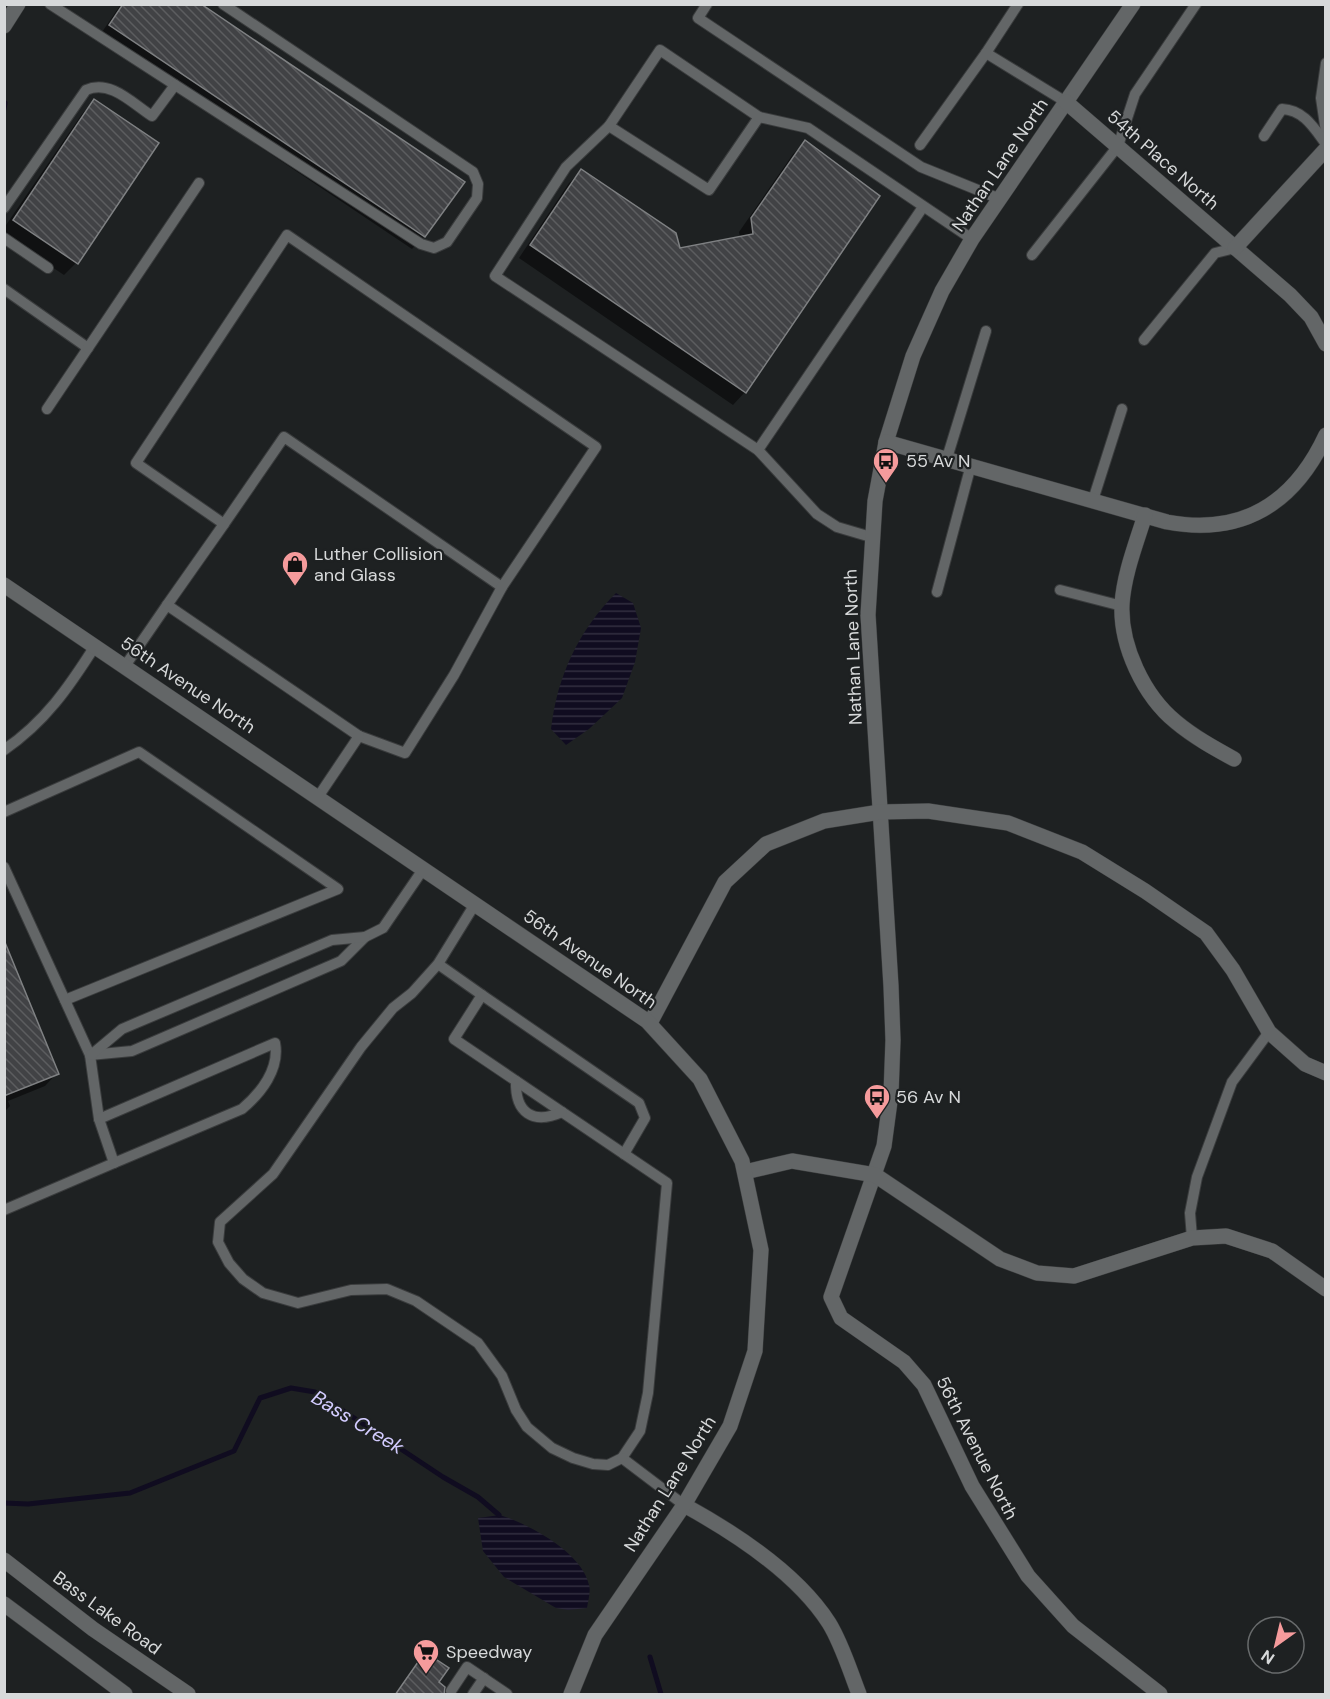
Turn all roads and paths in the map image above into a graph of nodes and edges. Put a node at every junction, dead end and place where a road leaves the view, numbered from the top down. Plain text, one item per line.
1 (18, 4) edge
2 (50, 4) edge
3 (223, 4) edge
4 (707, 4) edge
5 (1018, 4) edge
6 (1133, 4) edge
7 (1196, 4) edge
8 (4, 26) edge
9 (986, 53) junction
10 (1326, 63) edge
11 (175, 86) junction
12 (1066, 102) junction
13 (759, 117) junction
14 (609, 126) junction
15 (1326, 132) edge
16 (1264, 136) dead end
17 (1326, 144) edge
18 (920, 145) dead end
19 (1118, 146) junction
20 (1326, 149) edge
21 (199, 183) dead end
22 (1000, 199) junction
23 (923, 207) junction
24 (4, 208) edge
25 (4, 238) edge
26 (972, 239) junction
27 (1235, 248) junction
28 (1032, 255) dead end
29 (48, 268) dead end
30 (4, 289) edge
31 (986, 331) dead end
32 (1144, 340) dead end
33 (1326, 344) edge
34 (88, 348) junction
35 (47, 408) dead end
36 (1122, 409) dead end
37 (1324, 441) edge
38 (886, 442) junction
39 (758, 450) junction
40 (947, 458) junction
41 (971, 465) junction
42 (1093, 500) junction
43 (1145, 515) junction
44 (224, 524) junction
45 (871, 537) junction
46 (4, 585) edge
47 (502, 587) junction
48 (1060, 590) dead end
49 (937, 592) dead end
50 (167, 605) junction
51 (1122, 606) junction
52 (95, 646) junction
53 (125, 666) junction
54 (359, 736) junction
55 (4, 750) edge
56 (1234, 759) dead end
57 (318, 796) junction
58 (4, 812) edge
59 (880, 812) junction
60 (4, 867) edge
61 (424, 868) junction
62 (475, 904) junction
63 (365, 937) junction
64 (438, 964) junction
65 (482, 995) junction
66 (65, 1000) junction
67 (650, 1023) junction
68 (1269, 1032) junction
69 (90, 1055) junction
70 (1326, 1073) edge
71 (516, 1081) junction
72 (562, 1112) junction
73 (99, 1119) junction
74 (624, 1154) junction
75 (114, 1163) junction
76 (745, 1172) junction
77 (875, 1175) junction
78 (4, 1210) edge
79 (1192, 1238) junction
80 (1326, 1289) edge
81 (622, 1458) junction
82 (684, 1505) junction
83 (4, 1560) edge
84 (4, 1604) edge
85 (484, 1678) junction
86 (451, 1690) dead end
87 (125, 1695) edge
88 (188, 1695) edge
89 (473, 1695) edge
90 (507, 1695) edge
91 (571, 1695) edge
92 (859, 1695) edge
93 (1160, 1695) edge

1 - 8 street
2 - 11 lane
3 - 11 lane
4 - 22 lane
5 - 9 lane
6 - 12 street, Nathan Lane North
7 - 19 lane
9 - 12 lane
9 - 18 lane
10 - 15 lane
11 - 24 lane
12 - 19 street, 54th Place North
12 - 22 street, Nathan Lane North
13 - 14 lane
13 - 14 lane
13 - 23 lane
14 - 39 lane
16 - 17 lane
19 - 27 street, 54th Place North
19 - 28 lane
20 - 27 street
21 - 34 lane
22 - 26 street, Nathan Lane North
23 - 26 lane
23 - 39 lane
25 - 29 lane
26 - 38 street, Nathan Lane North
27 - 32 lane
27 - 33 street, 54th Place North
30 - 34 lane
31 - 40 lane
34 - 35 lane
36 - 42 lane
37 - 43 street
38 - 40 street
38 - 45 street, Nathan Lane North
39 - 45 lane
40 - 41 street
41 - 42 street
41 - 49 lane
42 - 43 street
43 - 51 street
44 - 47 lane
44 - 47 lane
44 - 50 lane
45 - 59 street, Nathan Lane North
46 - 52 street, 56th Avenue North
47 - 54 lane
48 - 51 lane
50 - 53 lane
50 - 54 lane
51 - 56 street
52 - 53 street, 56th Avenue North
52 - 55 lane
53 - 57 street, 56th Avenue North
54 - 57 lane
57 - 61 street, 56th Avenue North
58 - 66 lane
59 - 67 street
59 - 68 street
59 - 77 street, Nathan Lane North
60 - 66 lane
61 - 62 street, 56th Avenue North
61 - 63 lane
62 - 64 lane
62 - 67 street, 56th Avenue North
63 - 69 lane
63 - 69 lane
64 - 65 lane
64 - 81 lane
65 - 71 lane
65 - 74 lane
66 - 69 lane
67 - 76 street, 56th Avenue North
68 - 70 street
68 - 79 lane
69 - 73 lane
71 - 72 lane
71 - 72 lane
72 - 74 lane
73 - 75 lane
73 - 75 lane
74 - 81 lane
75 - 78 lane
76 - 77 street
76 - 82 street, Nathan Lane North
77 - 79 street
77 - 93 street, 56th Avenue North
79 - 80 street
81 - 82 lane
82 - 91 street, Nathan Lane North
82 - 92 street
83 - 88 street, Bass Lake Road
84 - 87 street
85 - 86 lane
85 - 89 lane
85 - 90 lane

